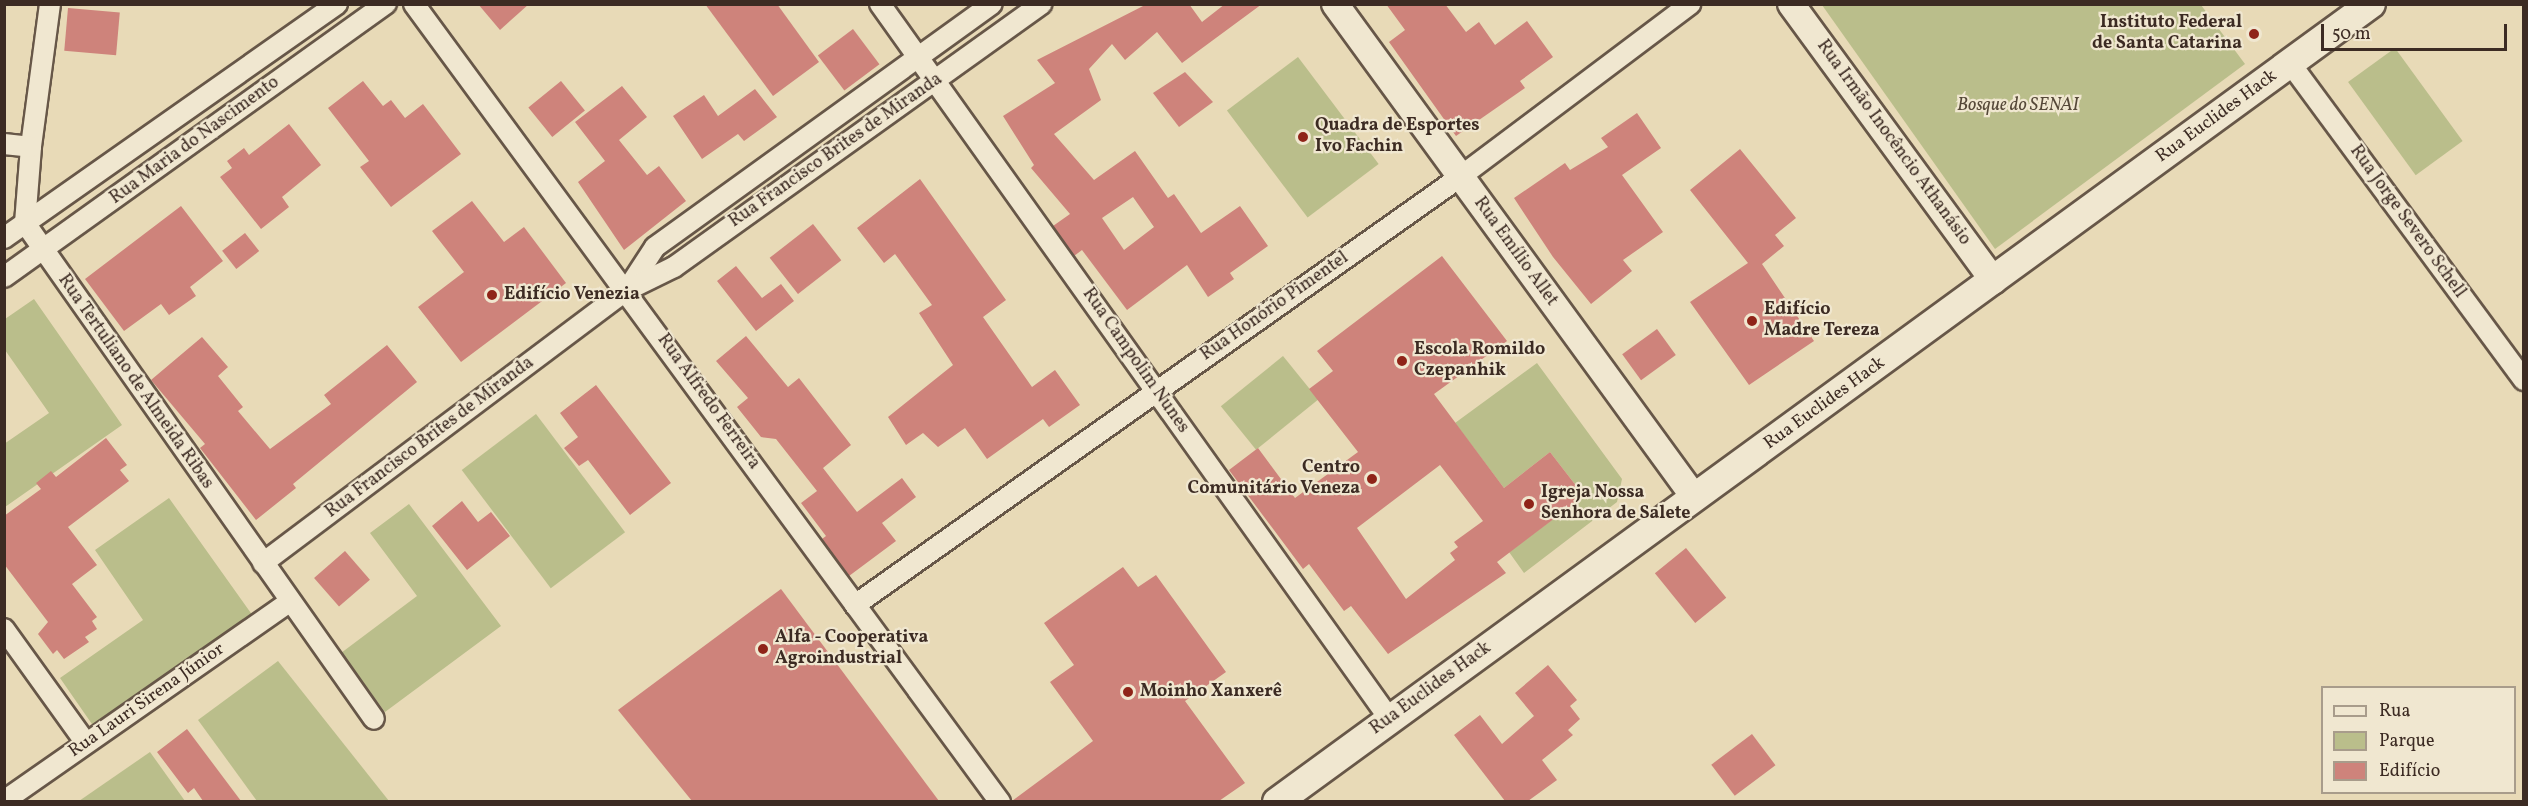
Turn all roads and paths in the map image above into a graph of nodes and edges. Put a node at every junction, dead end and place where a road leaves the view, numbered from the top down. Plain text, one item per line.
1 (50, 4) edge
2 (337, 4) edge
3 (386, 4) edge
4 (414, 4) edge
5 (880, 4) edge
6 (992, 4) edge
7 (1041, 4) edge
8 (1335, 4) edge
9 (1690, 4) edge
10 (1791, 4) edge
11 (2371, 4) edge
12 (919, 58) junction
13 (2290, 63) junction
14 (935, 81) junction
15 (814, 132) junction
16 (4, 144) edge
17 (30, 147) junction
18 (830, 156) junction
19 (1460, 177) junction
20 (724, 198) junction
21 (740, 220) junction
22 (25, 223) junction
23 (4, 238) edge
24 (42, 251) junction
25 (4, 277) edge
26 (1994, 281) junction
27 (627, 290) junction
28 (2523, 380) edge
29 (1156, 392) junction
30 (1695, 498) junction
31 (263, 564) junction
32 (289, 602) junction
33 (855, 605) junction
34 (4, 629) edge
35 (1389, 718) junction
36 (374, 719) dead end
37 (86, 743) junction
38 (4, 801) edge
39 (1000, 801) edge
40 (1277, 801) edge

1 - 17 street
2 - 22 street, Rua Maria do Nascimento
3 - 24 street, Rua Maria do Nascimento
4 - 27 street, Rua Alfredo Ferreira
5 - 12 street, Rua Campolim Nunes
6 - 12 street, Rua Francisco Brites de Miranda
7 - 14 street, Rua Francisco Brites de Miranda
8 - 19 street, Rua Emílio Allet
9 - 19 street, Rua Honório Pimentel
10 - 26 street, Rua Irmão Inocêncio Athanásio
11 - 13 main road, Rua Euclides Hack
12 - 14 street, Rua Campolim Nunes
12 - 15 street, Rua Francisco Brites de Miranda
13 - 26 main road, Rua Euclides Hack
13 - 28 street, Rua Jorge Severo Schell
14 - 18 street, Rua Francisco Brites de Miranda
14 - 29 street, Rua Campolim Nunes
15 - 18 street
15 - 20 street, Rua Francisco Brites de Miranda
16 - 17 street
17 - 22 street
18 - 21 street, Rua Francisco Brites de Miranda
19 - 29 street, Rua Honório Pimentel
19 - 30 street, Rua Emílio Allet
20 - 21 street
20 - 27 street, Rua Francisco Brites de Miranda
21 - 27 street, Rua Francisco Brites de Miranda
22 - 23 street, Rua Maria do Nascimento
22 - 24 street, Rua Tertuliano de Almeida Ribas
24 - 25 street, Rua Maria do Nascimento
24 - 31 street, Rua Tertuliano de Almeida Ribas
26 - 30 main road, Rua Euclides Hack
27 - 31 street, Rua Francisco Brites de Miranda
27 - 33 street, Rua Alfredo Ferreira
29 - 33 street, Rua Honório Pimentel
29 - 35 street, Rua Campolim Nunes
30 - 35 main road, Rua Euclides Hack
31 - 32 street, Rua Tertuliano de Almeida Ribas
32 - 36 street, Rua Tertuliano de Almeida Ribas
32 - 37 street, Rua Lauri Sirena Júnior
33 - 39 street, Rua Alfredo Ferreira
34 - 37 street
35 - 40 main road, Rua Euclides Hack
37 - 38 street, Rua Lauri Sirena Júnior

